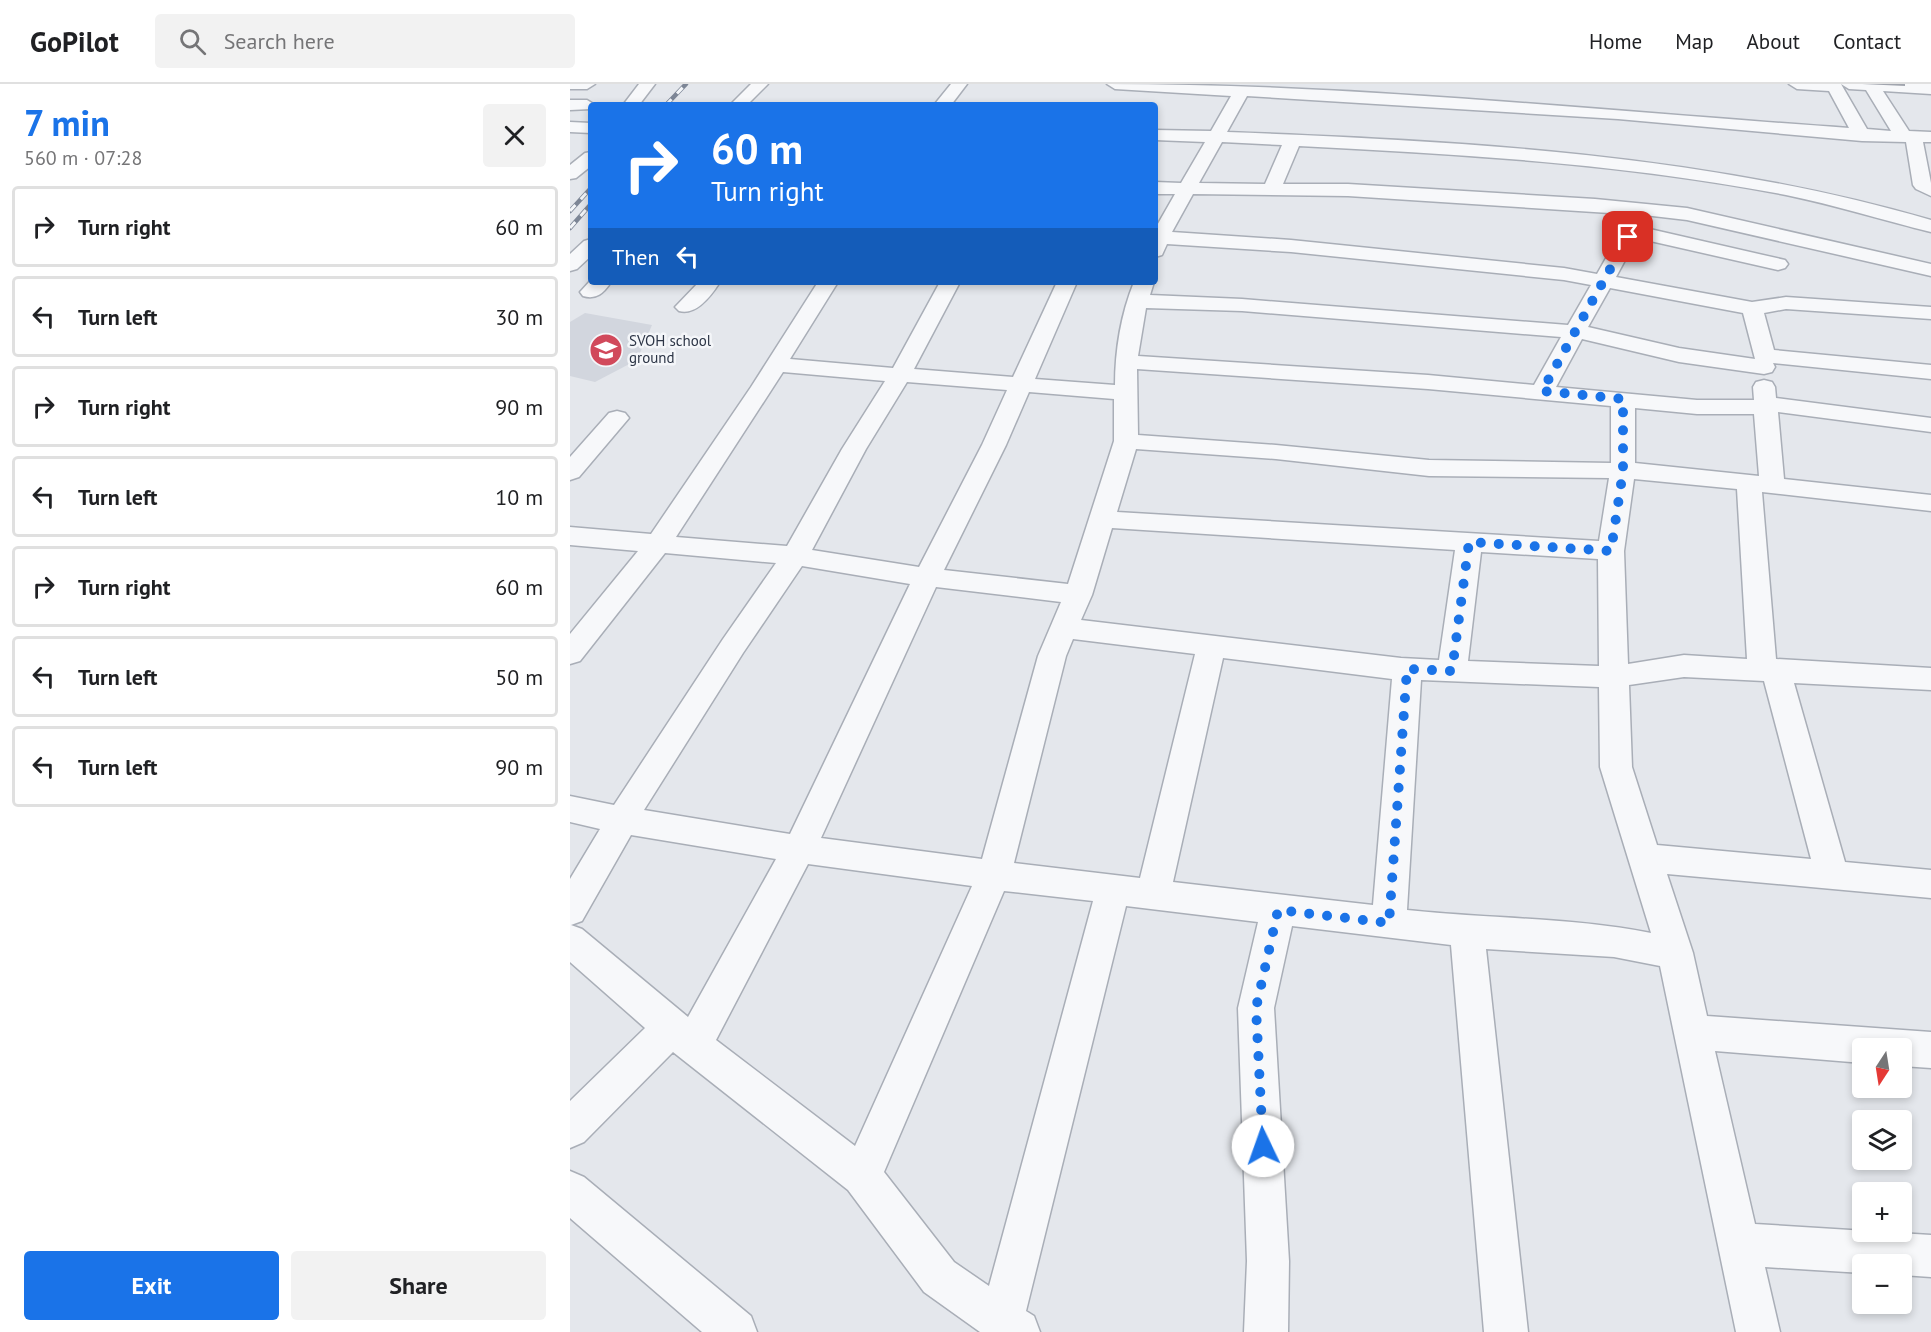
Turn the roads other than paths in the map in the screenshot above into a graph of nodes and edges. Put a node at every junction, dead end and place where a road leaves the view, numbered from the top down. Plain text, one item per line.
1 (570, 84) edge
2 (587, 84) edge
3 (647, 84) edge
4 (760, 84) edge
5 (958, 84) edge
6 (1114, 84) edge
7 (1483, 84) edge
8 (1797, 84) edge
9 (1839, 85) edge
10 (1871, 85) edge
11 (1133, 89) edge
12 (1931, 89) edge
13 (1242, 91) junction
14 (633, 102) edge
15 (741, 102) edge
16 (944, 102) edge
17 (570, 105) edge
18 (587, 105) dead end
19 (1480, 110) junction
20 (570, 127) edge
21 (588, 128) edge
22 (1158, 135) edge
23 (1862, 136) junction
24 (1218, 137) junction
25 (1916, 137) edge
26 (1293, 139) junction
27 (570, 148) edge
28 (588, 149) edge
29 (588, 159) edge
30 (1654, 170) junction
31 (570, 174) edge
32 (1509, 178) junction
33 (1158, 188) edge
34 (1189, 189) junction
35 (1272, 189) junction
36 (1931, 190) edge
37 (1641, 210) junction
38 (1931, 226) edge
39 (1630, 230) junction
40 (1784, 238) junction
41 (1158, 240) edge
42 (1158, 242) edge
43 (588, 248) edge
44 (1778, 264) junction
45 (570, 265) edge
46 (1931, 270) edge
47 (1603, 281) junction
48 (707, 285) edge
49 (826, 285) edge
50 (949, 285) edge
51 (1066, 285) edge
52 (1140, 291) edge
53 (686, 307) dead end
54 (1760, 307) junction
55 (1931, 313) edge
56 (1576, 332) junction
57 (1764, 361) junction
58 (1126, 362) junction
59 (776, 365) junction
60 (1931, 372) edge
61 (900, 374) junction
62 (1021, 385) junction
63 (1542, 391) junction
64 (1126, 393) junction
65 (1623, 399) junction
66 (1765, 405) junction
67 (618, 418) dead end
68 (1931, 425) edge
69 (1126, 441) junction
70 (570, 471) edge
71 (1623, 471) junction
72 (1761, 484) junction
73 (1931, 502) edge
74 (1102, 519) junction
75 (570, 536) edge
76 (1469, 542) junction
77 (658, 543) junction
78 (1611, 551) junction
79 (795, 556) junction
80 (927, 577) junction
81 (1078, 595) junction
82 (1064, 628) junction
83 (1211, 646) junction
84 (570, 654) edge
85 (1407, 669) junction
86 (1769, 670) junction
87 (1452, 671) junction
88 (1612, 677) junction
89 (1931, 679) edge
90 (570, 809) edge
91 (622, 820) junction
92 (799, 849) junction
93 (1645, 858) junction
94 (994, 874) junction
95 (1832, 875) junction
96 (1931, 884) edge
97 (1113, 890) junction
98 (1153, 895) junction
99 (570, 910) edge
100 (1278, 910) junction
101 (1389, 923) junction
102 (1467, 932) junction
103 (570, 940) edge
104 (1675, 953) junction
105 (1692, 1032) junction
106 (683, 1036) junction
107 (1931, 1050) edge
108 (570, 1128) edge
109 (862, 1176) junction
110 (570, 1191) edge
111 (1739, 1244) junction
112 (1931, 1256) edge
113 (1010, 1327) edge
114 (735, 1332) edge
115 (1266, 1332) edge
116 (1506, 1332) edge
117 (1758, 1332) edge

1 - 2 street
3 - 14 street
4 - 15 street
5 - 16 street
6 - 11 street
7 - 19 street
8 - 9 street
9 - 10 street
9 - 23 street
10 - 12 street
10 - 25 street
11 - 13 street
13 - 19 street
13 - 24 street
17 - 18 street
19 - 23 street
20 - 21 street
22 - 24 street
23 - 25 street
24 - 26 street
24 - 34 street
25 - 36 street
26 - 32 street
26 - 35 street
27 - 28 street
29 - 31 street
30 - 32 street
30 - 37 street
30 - 38 street
32 - 35 street
32 - 37 street
33 - 34 street
34 - 35 street
34 - 41 street
37 - 39 street
37 - 40 street
39 - 44 street
39 - 47 street
40 - 44 street
40 - 46 street
42 - 47 street
43 - 45 street
44 - 54 street
47 - 54 street
47 - 56 street
48 - 53 street
49 - 59 street
50 - 61 street
51 - 62 street
52 - 56 street
52 - 58 street
54 - 55 street
54 - 57 street
56 - 57 street
56 - 63 street
57 - 60 street
57 - 66 street
58 - 63 street
58 - 64 street
59 - 61 street
59 - 77 street
61 - 62 street
61 - 79 street
62 - 64 street
62 - 80 street
63 - 65 street
64 - 69 street
65 - 66 street
65 - 71 street
66 - 68 street
66 - 72 street
67 - 70 street
69 - 71 street
69 - 74 street
71 - 72 street
71 - 78 street
72 - 73 street
72 - 86 street
74 - 76 street
74 - 81 street
75 - 77 street
76 - 78 street
76 - 87 street
77 - 79 street
77 - 84 street
78 - 88 street
79 - 80 street
79 - 91 street
80 - 81 street
80 - 92 street
81 - 82 street
82 - 83 street
82 - 94 street
83 - 85 street
83 - 98 street
85 - 87 street
85 - 101 street
86 - 88 street
86 - 89 street
86 - 95 street
87 - 88 street
88 - 93 street
90 - 91 street
91 - 92 street
91 - 99 street
92 - 94 street
92 - 106 street
93 - 95 street
93 - 104 street
94 - 97 street
94 - 109 street
95 - 96 street
97 - 98 street
97 - 113 street
98 - 100 street
100 - 101 street
100 - 115 street
101 - 102 street
102 - 104 street
102 - 116 street
103 - 106 street
104 - 105 street
105 - 107 street
105 - 111 street
106 - 108 street
106 - 109 street
109 - 113 street
110 - 114 street
111 - 112 street
111 - 117 street

